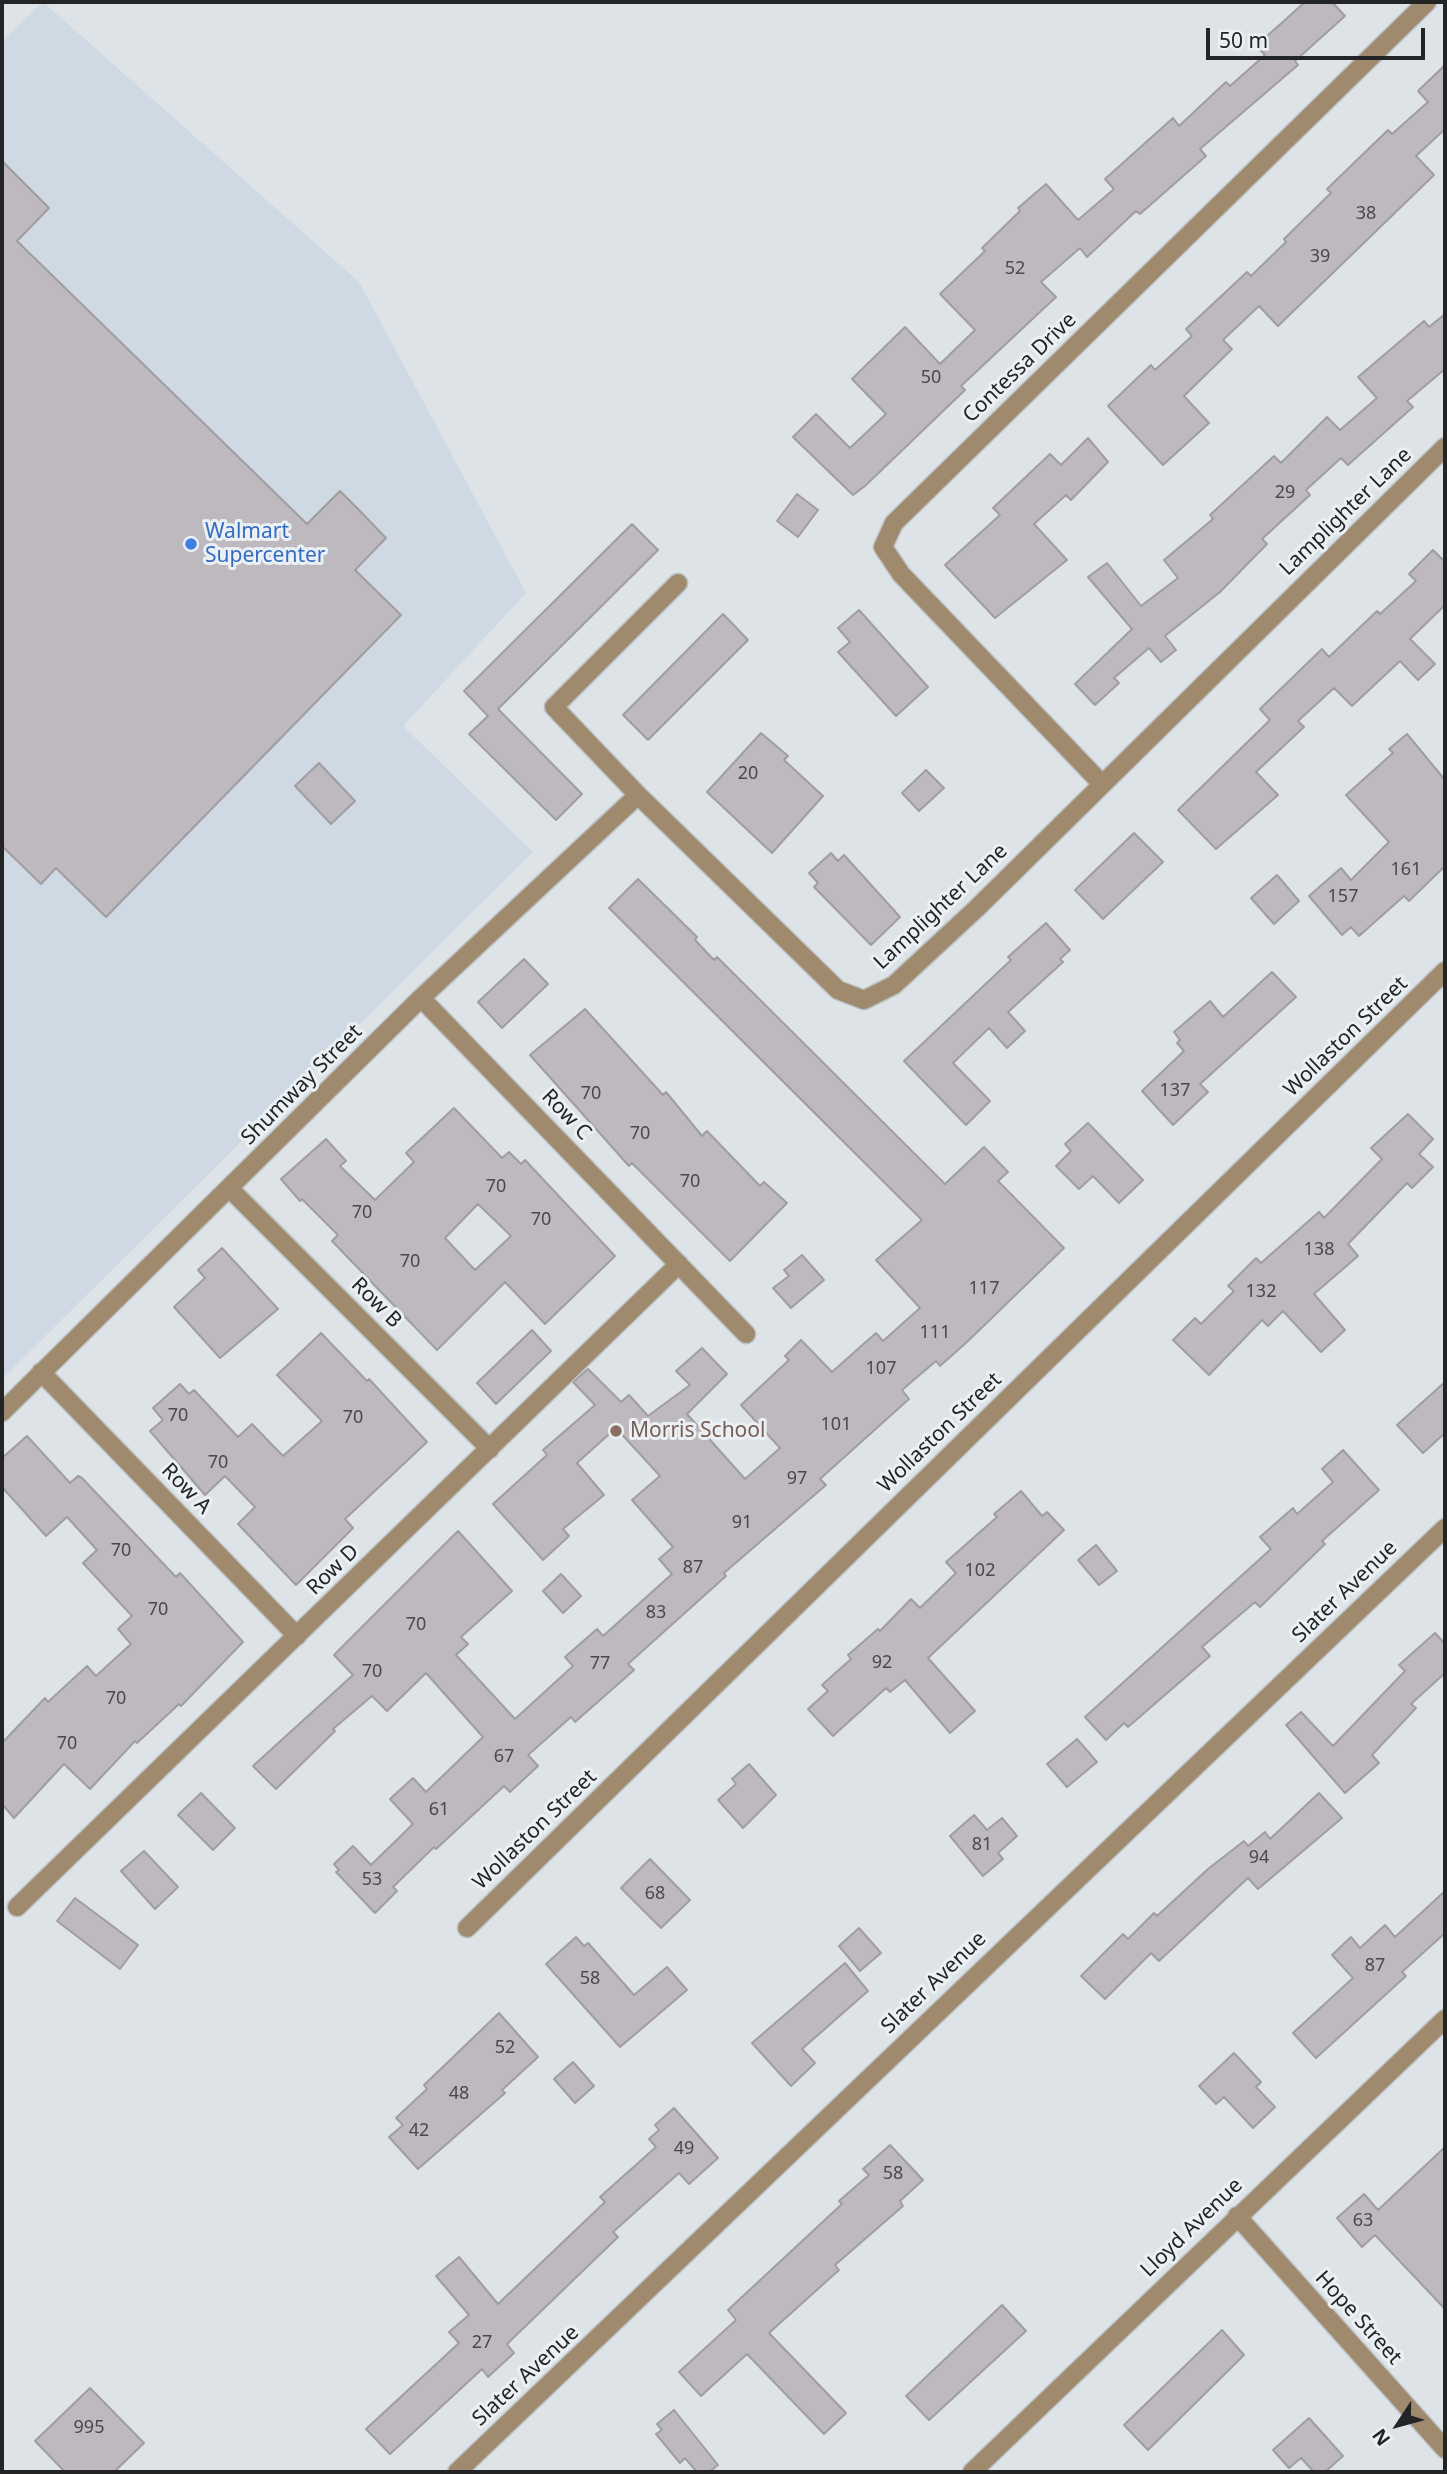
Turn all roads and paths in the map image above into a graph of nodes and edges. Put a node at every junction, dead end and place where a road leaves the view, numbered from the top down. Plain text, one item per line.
1 (1427, 2) edge
2 (1445, 447) edge
3 (678, 583) dead end
4 (1102, 784) junction
5 (638, 795) junction
6 (1445, 971) edge
7 (421, 998) junction
8 (230, 1189) junction
9 (679, 1264) junction
10 (746, 1334) dead end
11 (41, 1372) junction
12 (2, 1412) edge
13 (490, 1449) junction
14 (1445, 1528) edge
15 (298, 1636) junction
16 (17, 1907) dead end
17 (467, 1928) dead end
18 (1445, 2018) edge
19 (1237, 2216) junction
20 (1445, 2449) edge
21 (457, 2472) edge
22 (972, 2472) edge

1 - 4 street, Contessa Drive
2 - 4 street, Lamplighter Lane
3 - 5 street, Lamplighter Lane
4 - 5 street, Lamplighter Lane
5 - 7 street, Shumway Street
6 - 17 street, Wollaston Street
7 - 8 street, Shumway Street
7 - 9 street, Row C
8 - 11 street, Shumway Street
8 - 13 street, Row B
9 - 10 street, Row C
9 - 13 street, Row D
11 - 12 street, Shumway Street
11 - 15 street, Row A
13 - 15 street, Row D
14 - 21 street, Slater Avenue
15 - 16 street, Row D
18 - 19 street, Lloyd Avenue
19 - 20 street, Hope Street
19 - 22 street, Lloyd Avenue

